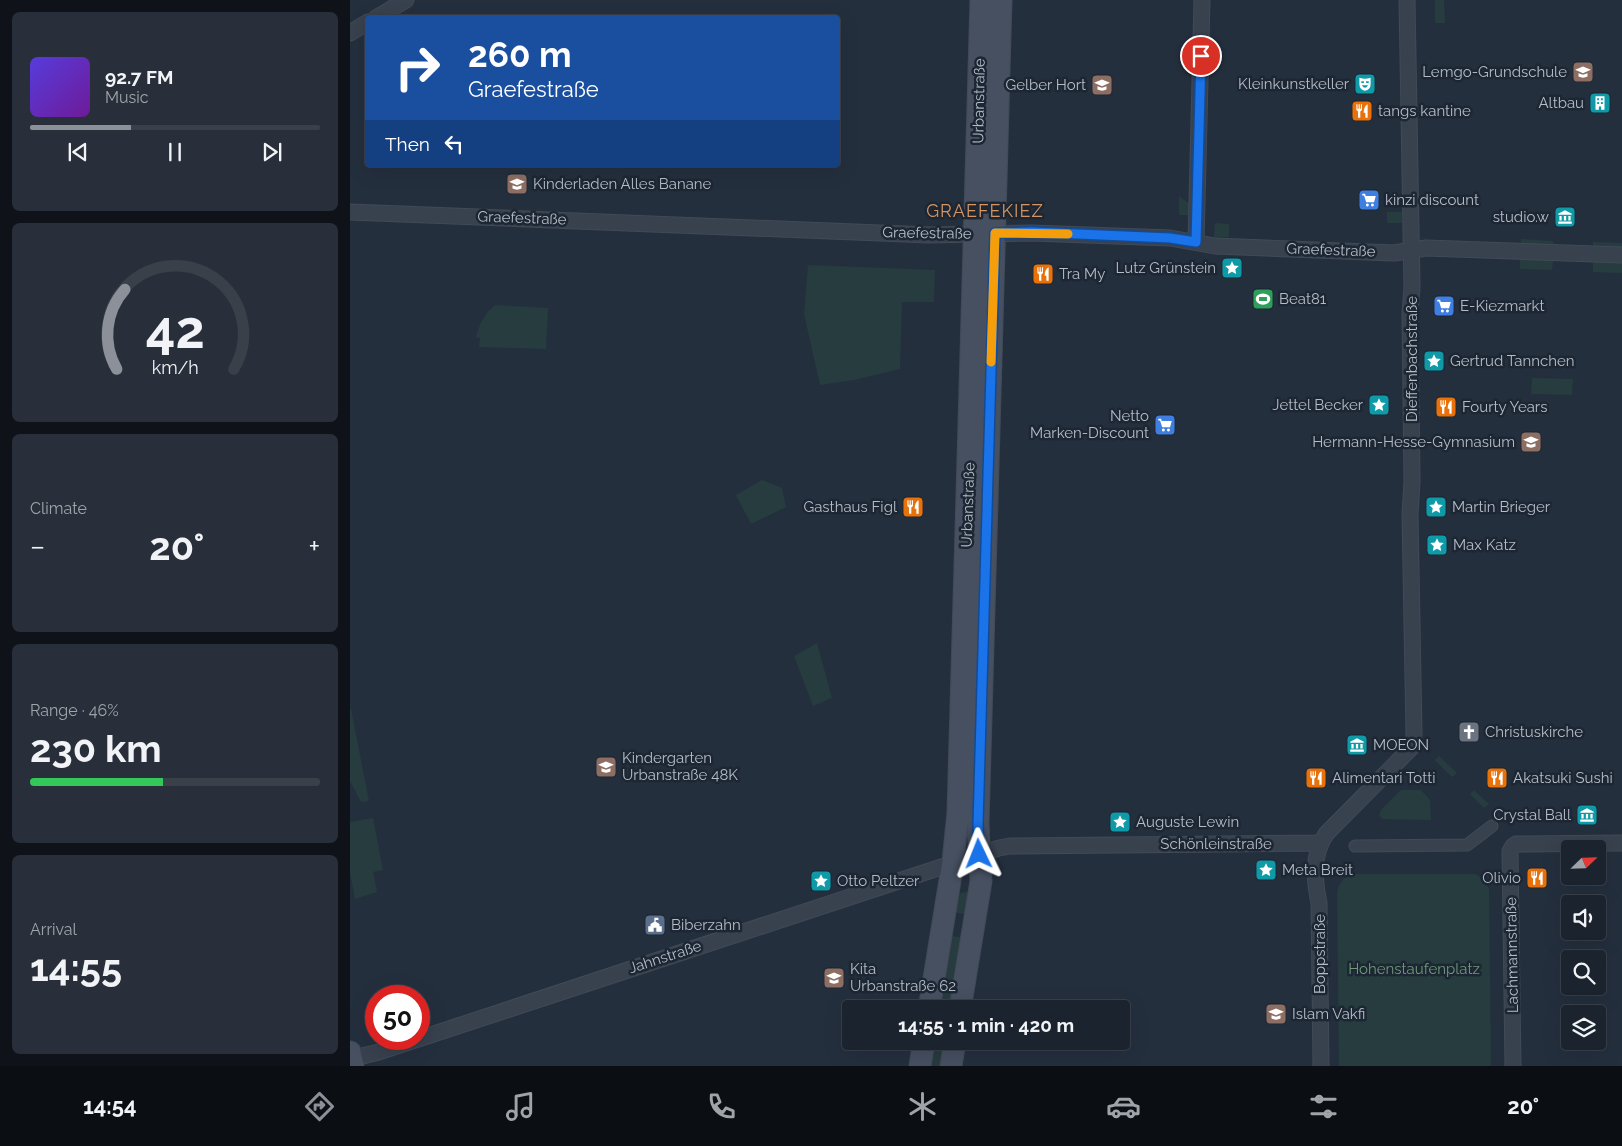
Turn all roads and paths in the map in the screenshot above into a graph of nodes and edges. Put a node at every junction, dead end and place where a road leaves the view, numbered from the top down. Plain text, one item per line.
1 (406, 0) edge
2 (981, 0) edge
3 (1001, 0) edge
4 (1202, 0) edge
5 (1407, 0) edge
6 (381, 15) edge
7 (365, 24) edge
8 (350, 33) edge
9 (350, 212) edge
10 (985, 234) junction
11 (1196, 242) junction
12 (1412, 250) junction
13 (1622, 255) edge
14 (1492, 826) dead end
15 (1320, 843) junction
16 (1622, 843) edge
17 (1355, 846) dead end
18 (979, 854) junction
19 (953, 862) junction
20 (943, 924) junction
21 (973, 929) junction
22 (930, 1000) edge
23 (961, 1000) edge
24 (923, 1050) edge
25 (954, 1050) edge
26 (351, 1059) edge
27 (920, 1066) edge
28 (951, 1066) edge
29 (1321, 1066) edge
30 (1513, 1066) edge

1 - 6 street
2 - 10 main road, Urbanstraße
3 - 10 main road, Urbanstraße
4 - 11 street
5 - 12 street, Dieffenbachstraße
7 - 8 street
9 - 10 street, Graefestraße
10 - 11 street, Graefestraße
10 - 18 main road, Urbanstraße
10 - 19 main road, Urbanstraße
11 - 12 street, Graefestraße
12 - 13 street, Graefestraße
12 - 15 street, Dieffenbachstraße
14 - 17 street
15 - 18 street, Schönleinstraße
15 - 29 street, Boppstraße
16 - 30 street, Lachmannstraße
18 - 19 street, Jahnstraße
18 - 21 main road, Urbanstraße
19 - 20 main road, Urbanstraße
19 - 26 street, Jahnstraße
20 - 21 main road
20 - 22 main road, Urbanstraße
21 - 23 main road, Urbanstraße
24 - 27 main road
25 - 28 main road

